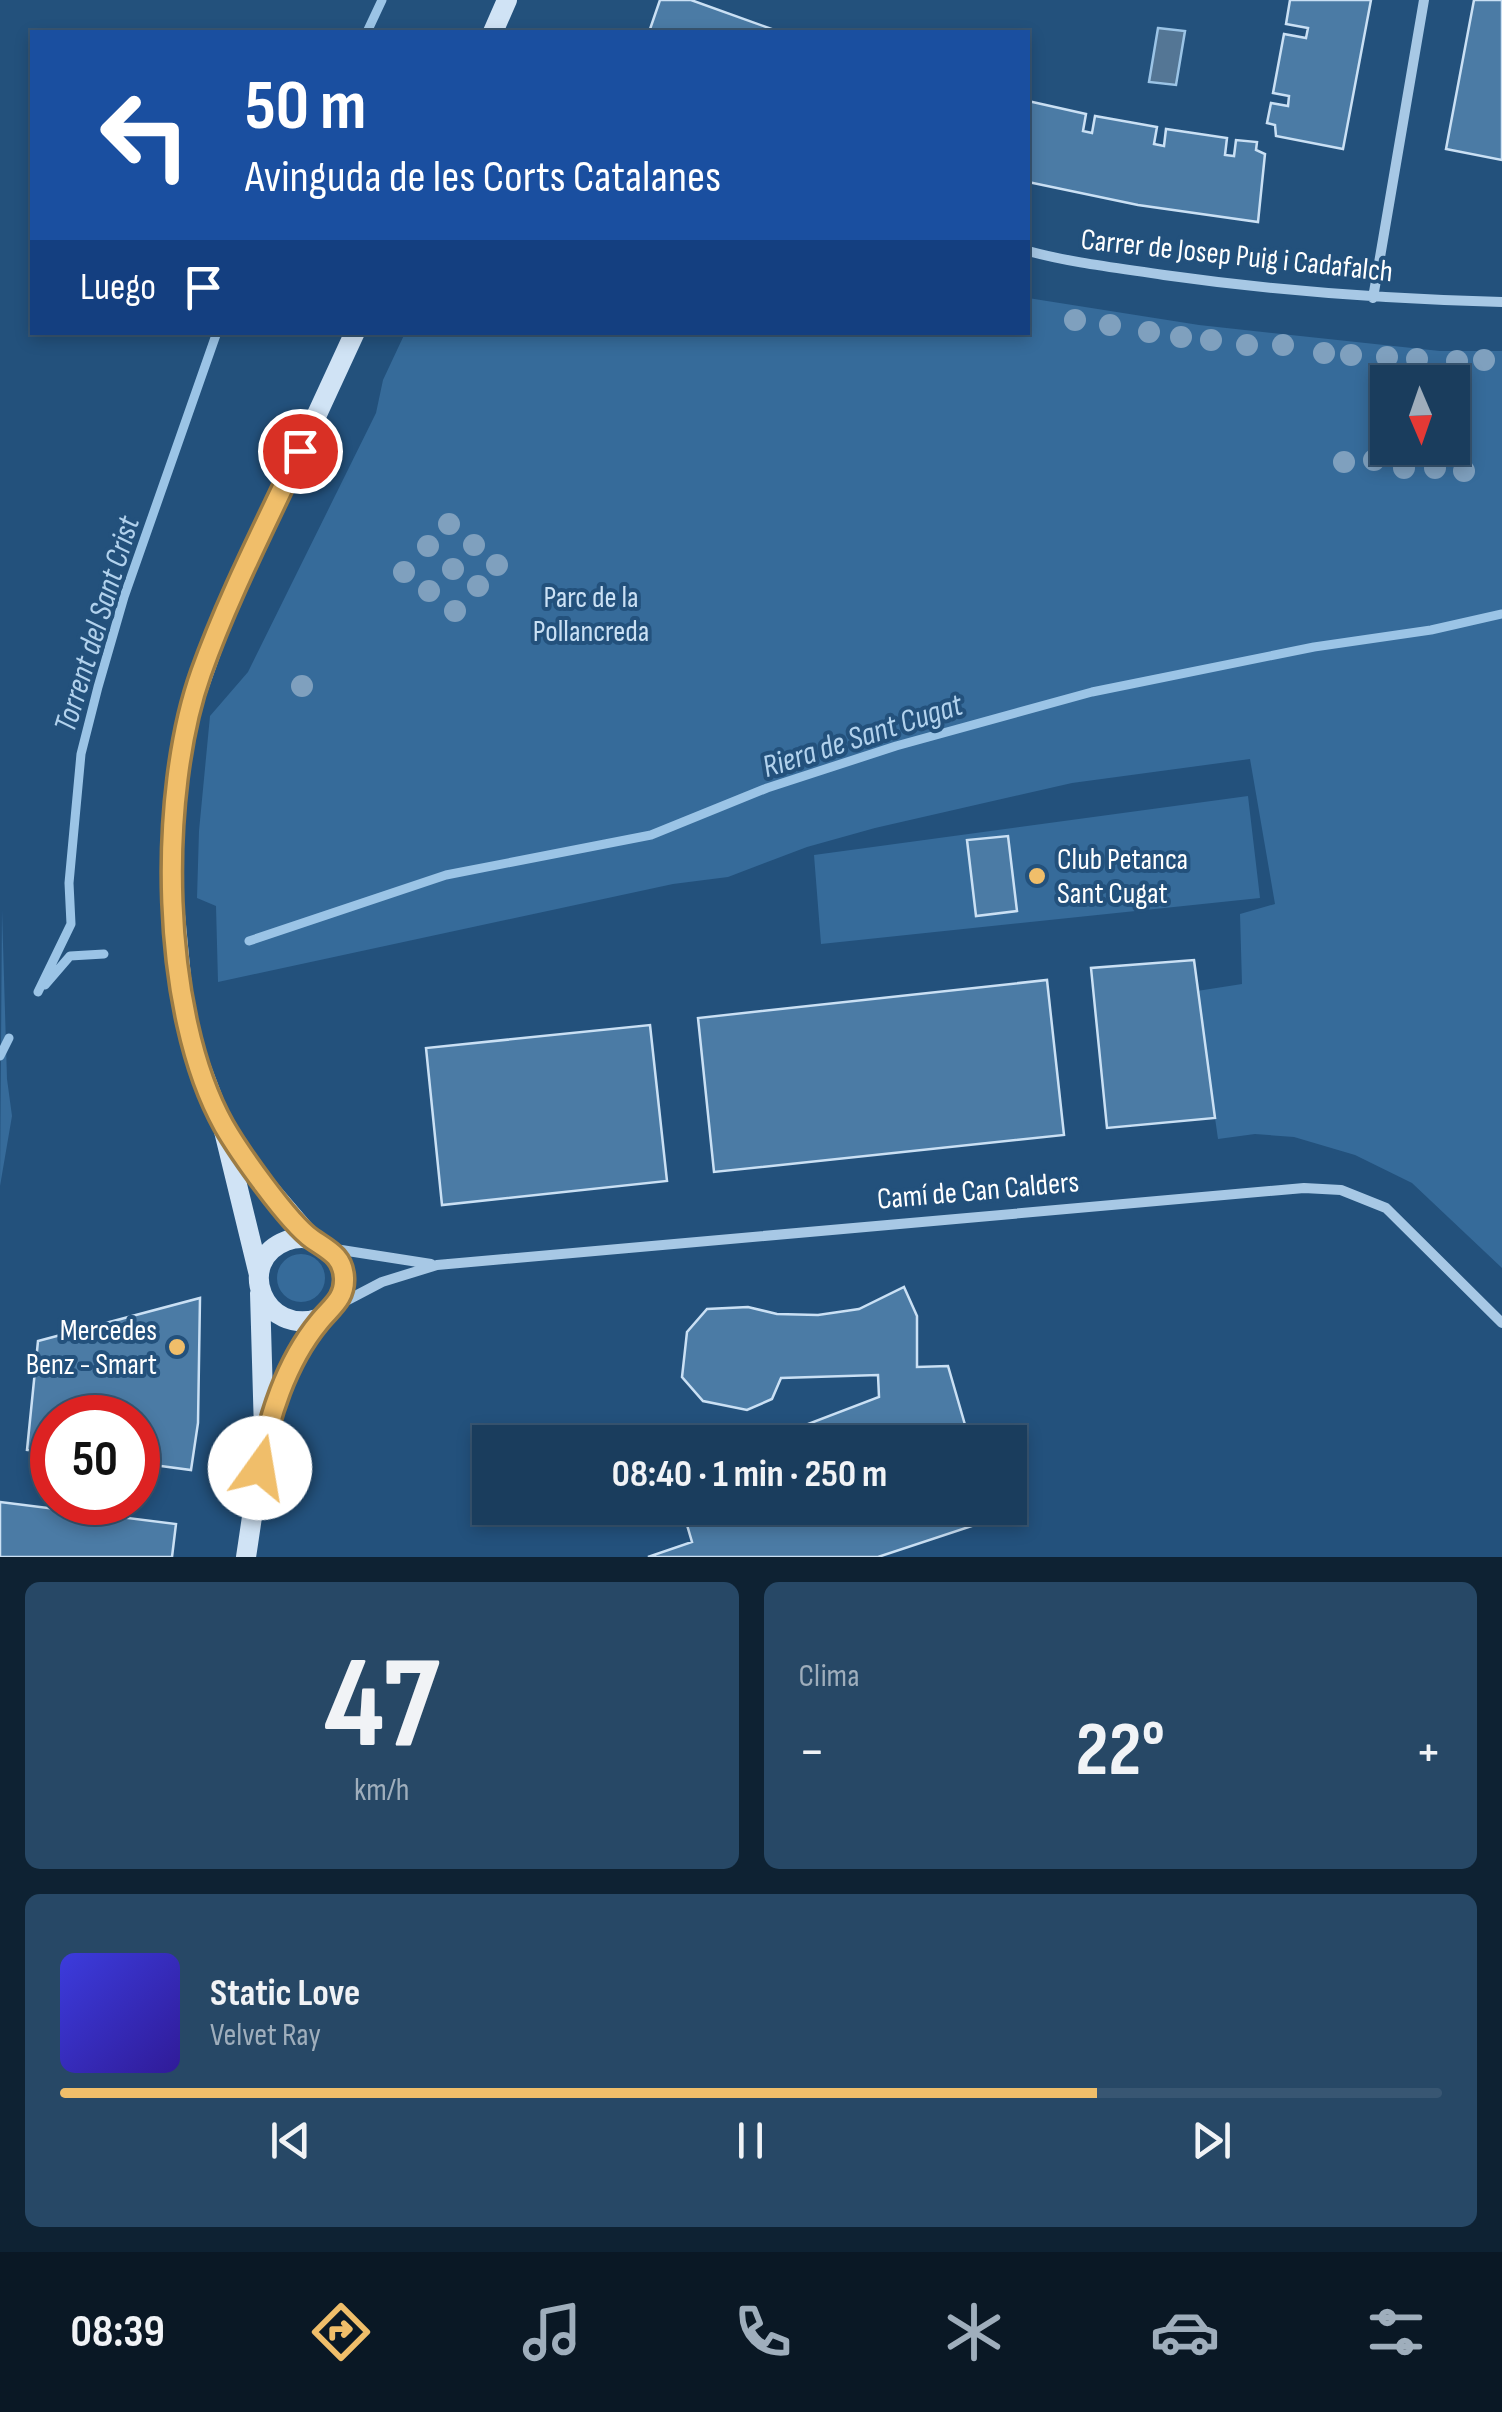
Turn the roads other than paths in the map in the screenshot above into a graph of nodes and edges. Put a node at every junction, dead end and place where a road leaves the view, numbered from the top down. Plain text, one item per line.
1 (507, 0) edge
2 (1424, 0) edge
3 (494, 30) edge
4 (1030, 252) edge
5 (1372, 298) junction
6 (1502, 302) edge
7 (354, 335) edge
8 (222, 1123) junction
9 (320, 1243) junction
10 (438, 1265) junction
11 (260, 1284) junction
12 (1482, 1302) junction
13 (1502, 1311) edge
14 (328, 1312) junction
15 (1502, 1323) edge
16 (264, 1438) junction
17 (246, 1557) edge

1 - 3 main road
2 - 5 street
4 - 5 street, Carrer de Josep Puig i Cadafalch
5 - 6 street, Carrer de Josep Puig i Cadafalch
7 - 8 main road
8 - 9 main road
8 - 11 main road
9 - 10 street, Camí de Can Calders
9 - 11 main road
9 - 14 main road
10 - 12 street, Camí de Can Calders
10 - 14 street, Camí de Can Calders
11 - 14 main road
11 - 16 main road
12 - 13 street, Camí de Can Calders
12 - 15 street, Camí de Can Calders
14 - 16 main road
16 - 17 main road

